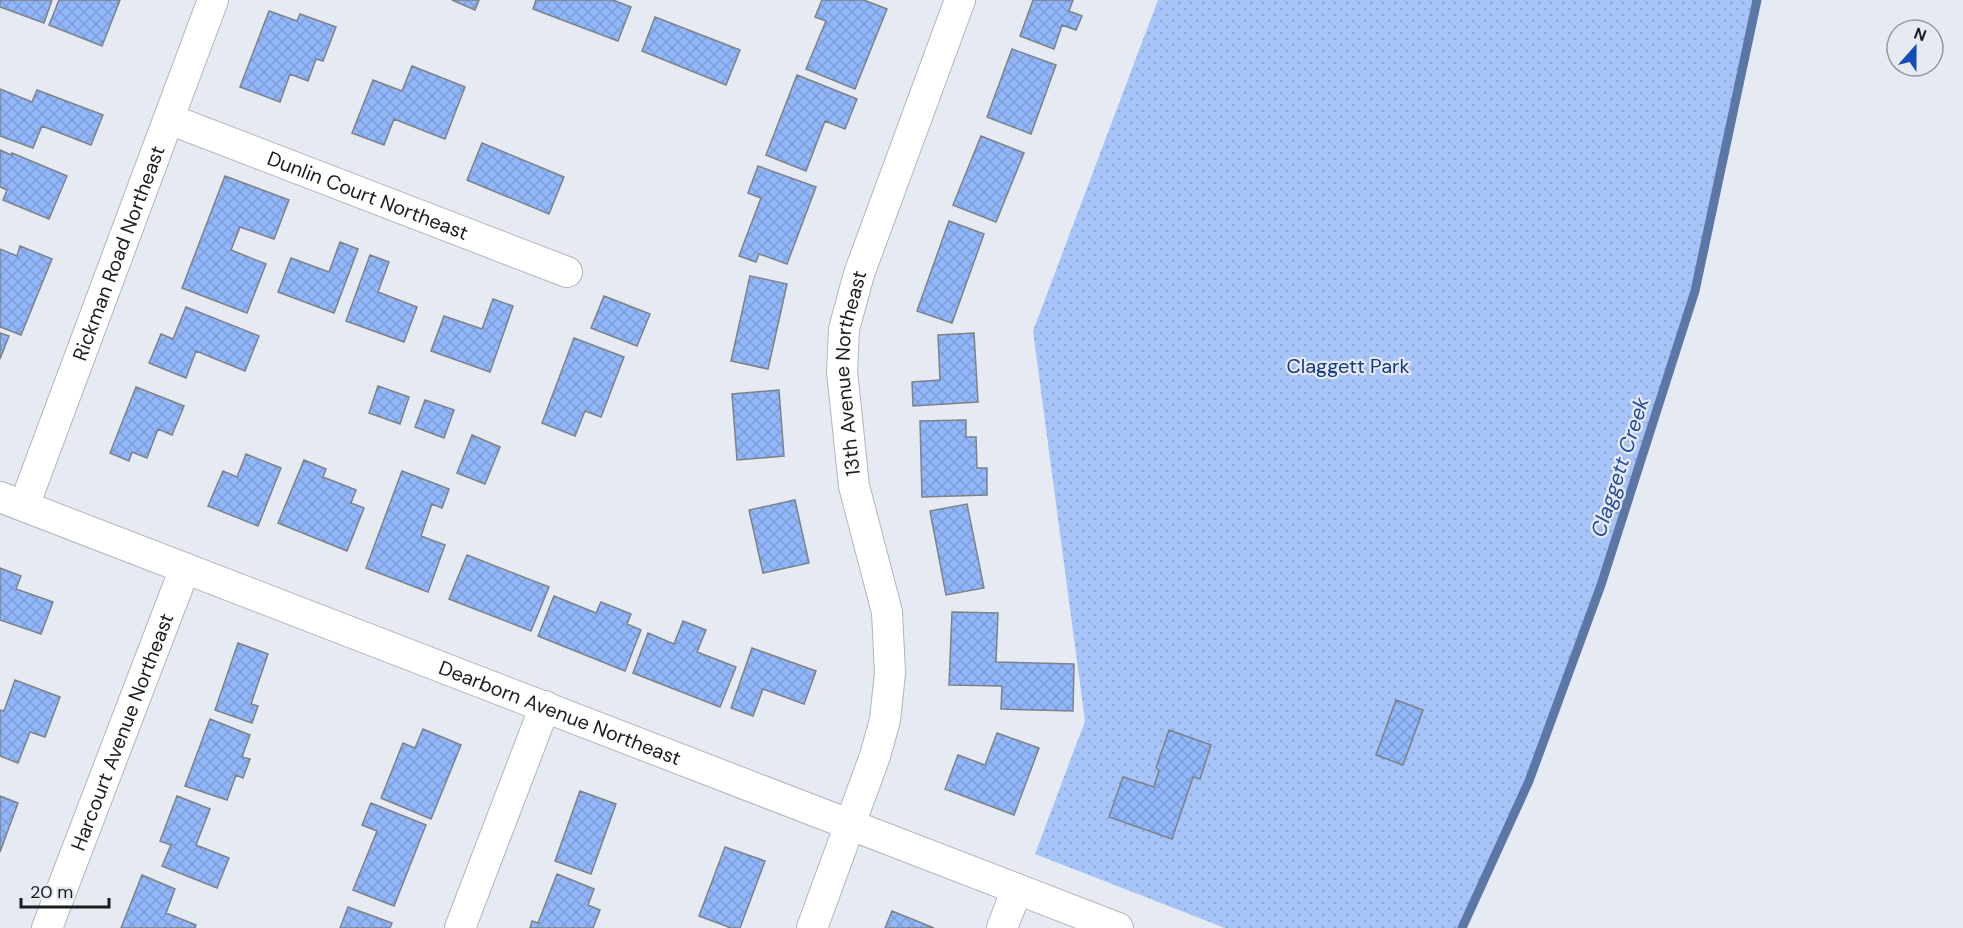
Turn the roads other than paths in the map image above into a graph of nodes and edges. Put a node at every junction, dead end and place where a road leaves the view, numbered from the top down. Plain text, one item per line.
1 (213, 0) edge
2 (960, 0) edge
3 (169, 119) junction
4 (567, 272) dead end
5 (12, 502) edge
6 (184, 568) junction
7 (545, 706) junction
8 (851, 825) junction
9 (1017, 889) junction
10 (47, 928) edge
11 (460, 928) edge
12 (812, 928) edge
13 (1002, 928) edge
14 (1118, 928) edge

1 - 3 street, Rickman Road Northeast
2 - 8 street, 13th Avenue Northeast
3 - 4 street, Dunlin Court Northeast
3 - 5 street, Rickman Road Northeast
5 - 6 street, Dearborn Avenue Northeast
6 - 7 street, Dearborn Avenue Northeast
6 - 10 street, Harcourt Avenue Northeast
7 - 8 street, Dearborn Avenue Northeast
7 - 11 street
8 - 9 street, Dearborn Avenue Northeast
8 - 12 street, 13th Avenue Northeast
9 - 13 street
9 - 14 street, Dearborn Avenue Northeast

